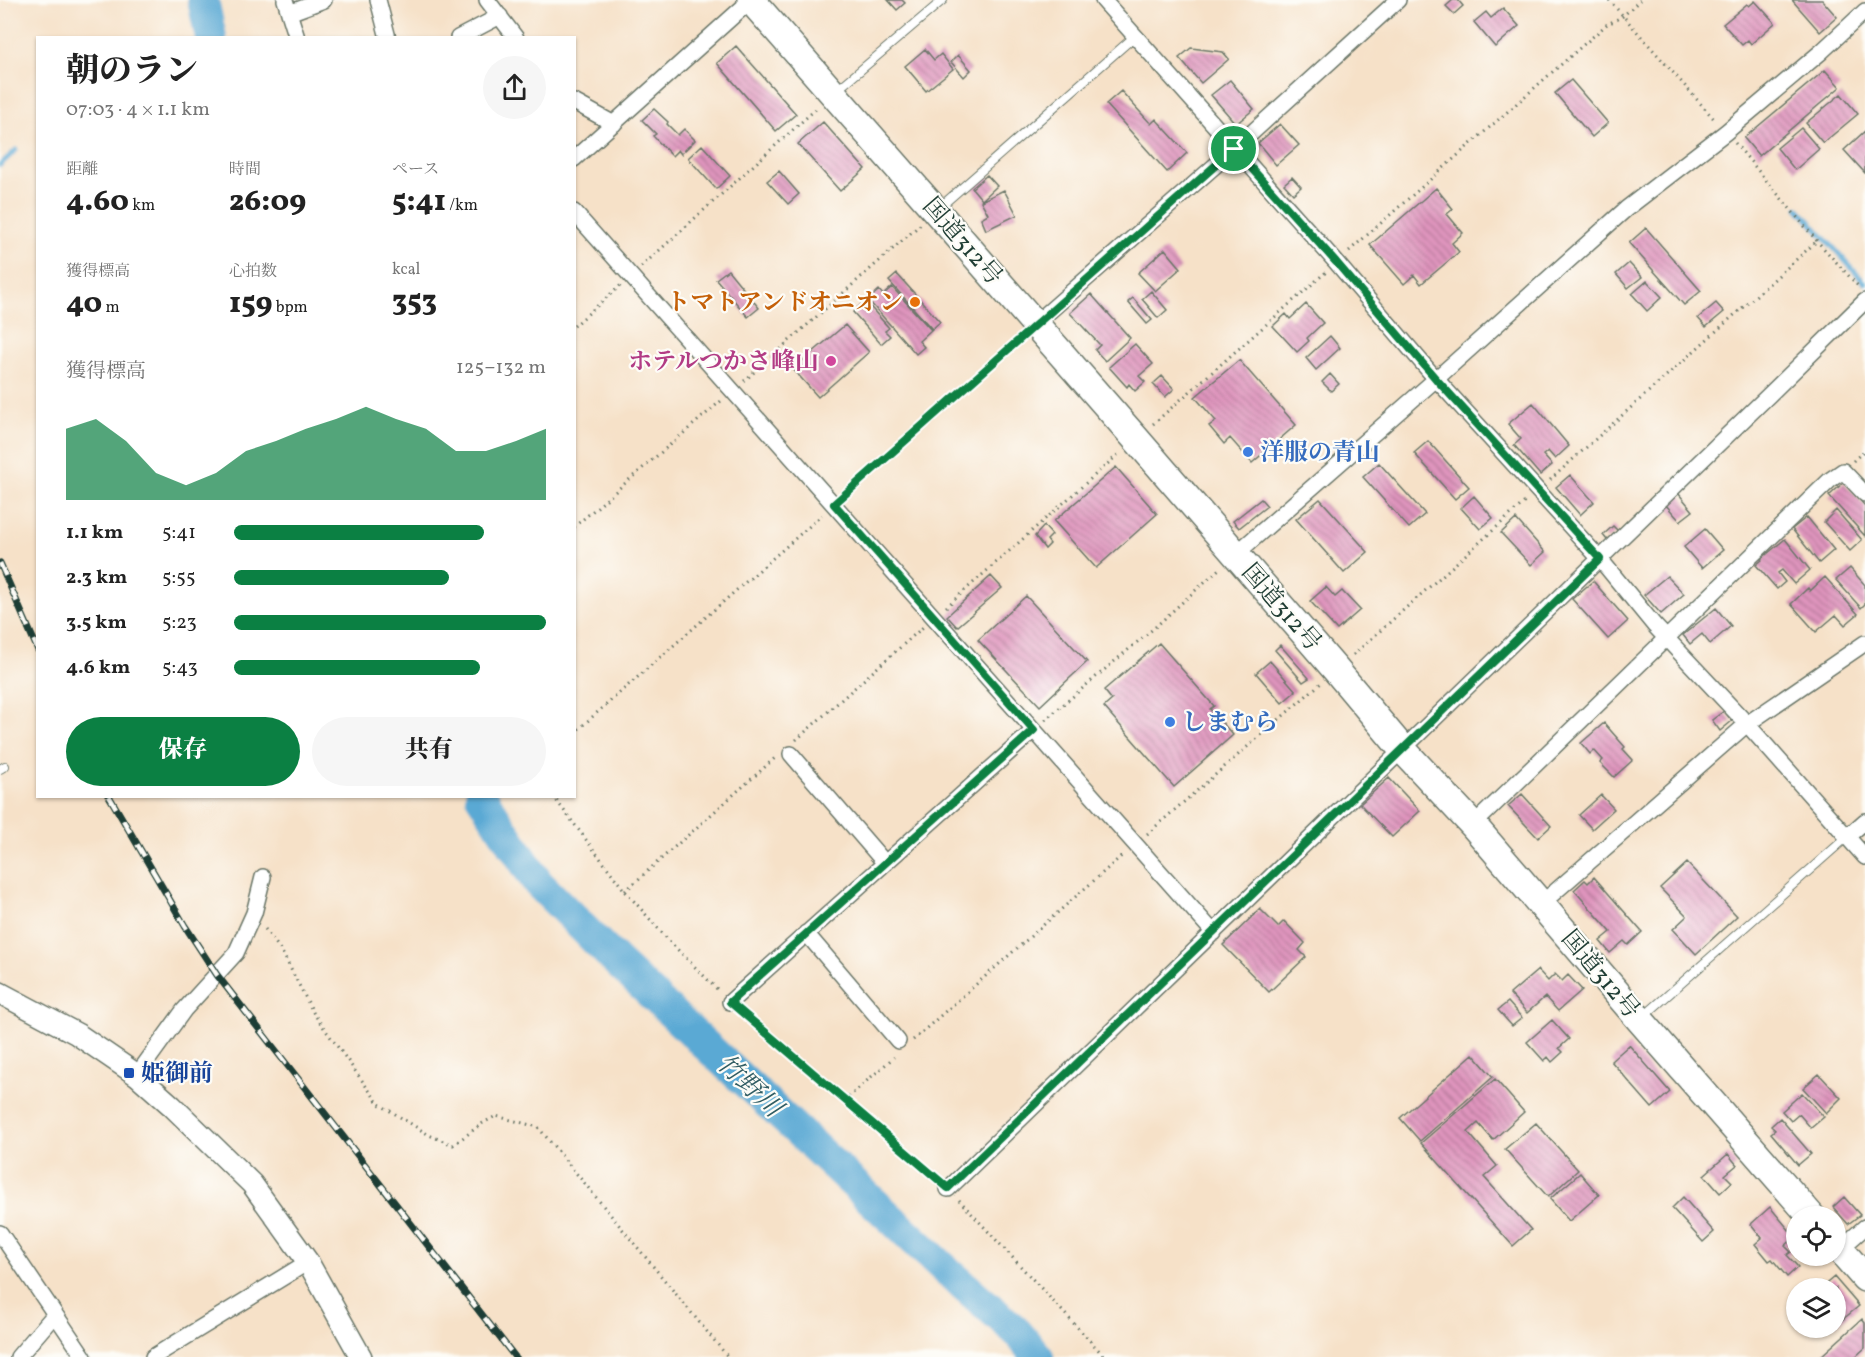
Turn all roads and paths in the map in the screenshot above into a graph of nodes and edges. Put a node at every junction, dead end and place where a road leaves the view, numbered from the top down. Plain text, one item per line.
1 (324, 0) edge
2 (378, 0) edge
3 (487, 0) edge
4 (751, 0) edge
5 (943, 0) edge
6 (1103, 0) edge
7 (1398, 0) edge
8 (1609, 0) edge
9 (1640, 0) edge
10 (287, 7) edge
11 (1865, 11) edge
12 (500, 16) junction
13 (1623, 16) junction
14 (296, 36) edge
15 (387, 36) edge
16 (462, 36) edge
17 (515, 36) edge
18 (1135, 36) junction
19 (833, 94) junction
20 (576, 103) edge
21 (614, 124) junction
22 (1726, 132) junction
23 (1234, 149) junction
24 (576, 157) edge
25 (936, 210) junction
26 (576, 214) edge
27 (1336, 262) junction
28 (632, 276) junction
29 (1865, 294) edge
30 (1865, 301) edge
31 (576, 324) edge
32 (1035, 324) junction
33 (1436, 379) junction
34 (734, 391) junction
35 (1136, 439) junction
36 (1865, 494) edge
37 (834, 504) junction
38 (576, 525) edge
39 (1236, 554) junction
40 (1600, 559) junction
41 (934, 617) junction
42 (1666, 637) junction
43 (1865, 643) edge
44 (1747, 723) junction
45 (1034, 730) junction
46 (576, 731) edge
47 (792, 748) joint
48 (1403, 750) junction
49 (775, 758) dead end
50 (555, 798) edge
51 (1865, 822) edge
52 (1473, 825) junction
53 (1847, 837) junction
54 (1865, 857) edge
55 (885, 863) junction
56 (263, 877) dead end
57 (625, 891) junction
58 (1541, 904) junction
59 (254, 913) junction
60 (806, 933) junction
61 (1214, 933) junction
62 (0, 993) edge
63 (730, 1002) junction
64 (1640, 1020) junction
65 (898, 1041) dead end
66 (137, 1075) junction
67 (948, 1188) junction
68 (1802, 1206) edge
69 (1865, 1227) edge
70 (0, 1233) edge
71 (1846, 1241) edge
72 (1846, 1256) edge
73 (308, 1263) junction
74 (1865, 1278) edge
75 (55, 1314) junction
76 (18, 1357) edge
77 (84, 1357) edge
78 (153, 1357) edge
79 (361, 1357) edge
80 (728, 1357) edge
81 (1105, 1357) edge

1 - 10 street
2 - 15 street
3 - 12 street
4 - 19 highway, 国道312号
4 - 21 street
5 - 19 lane
6 - 18 street
7 - 23 street
8 - 13 path
9 - 13 path
10 - 14 street
11 - 22 street
12 - 16 street
12 - 17 street
13 - 22 path
13 - 27 path
18 - 23 street
18 - 25 lane
19 - 25 highway, 国道312号
19 - 28 path
20 - 21 street
21 - 24 street
22 - 29 path
22 - 33 street
23 - 27 street
23 - 32 street
25 - 32 highway, 国道312号
25 - 34 path
26 - 28 street
27 - 33 street
27 - 35 path
28 - 31 path
28 - 34 street
30 - 40 street
32 - 35 highway, 国道312号
32 - 37 path
33 - 39 street
33 - 40 street
34 - 37 street
34 - 38 path
35 - 39 highway, 国道312号
35 - 41 path
36 - 42 street
37 - 41 street
37 - 46 path
39 - 45 path
39 - 48 highway, 国道312号
40 - 42 street
40 - 48 street
41 - 45 street
41 - 47 path
42 - 44 street
42 - 52 street
43 - 44 street
44 - 53 street
44 - 58 street
45 - 55 street
45 - 61 street
47 - 55 street
48 - 52 highway, 国道312号
48 - 61 street
49 - 57 path
50 - 57 path
51 - 53 street
52 - 58 highway, 国道312号
53 - 54 street
53 - 64 lane
55 - 60 street
56 - 59 street
57 - 63 path
58 - 64 highway, 国道312号
59 - 66 street
59 - 80 path
60 - 63 street
60 - 65 street
61 - 67 street
62 - 66 street
63 - 67 path
64 - 68 highway, 国道312号
66 - 73 street
67 - 81 path
69 - 71 street
70 - 75 street
72 - 74 highway
73 - 78 street
73 - 79 street
75 - 76 street
75 - 77 street

